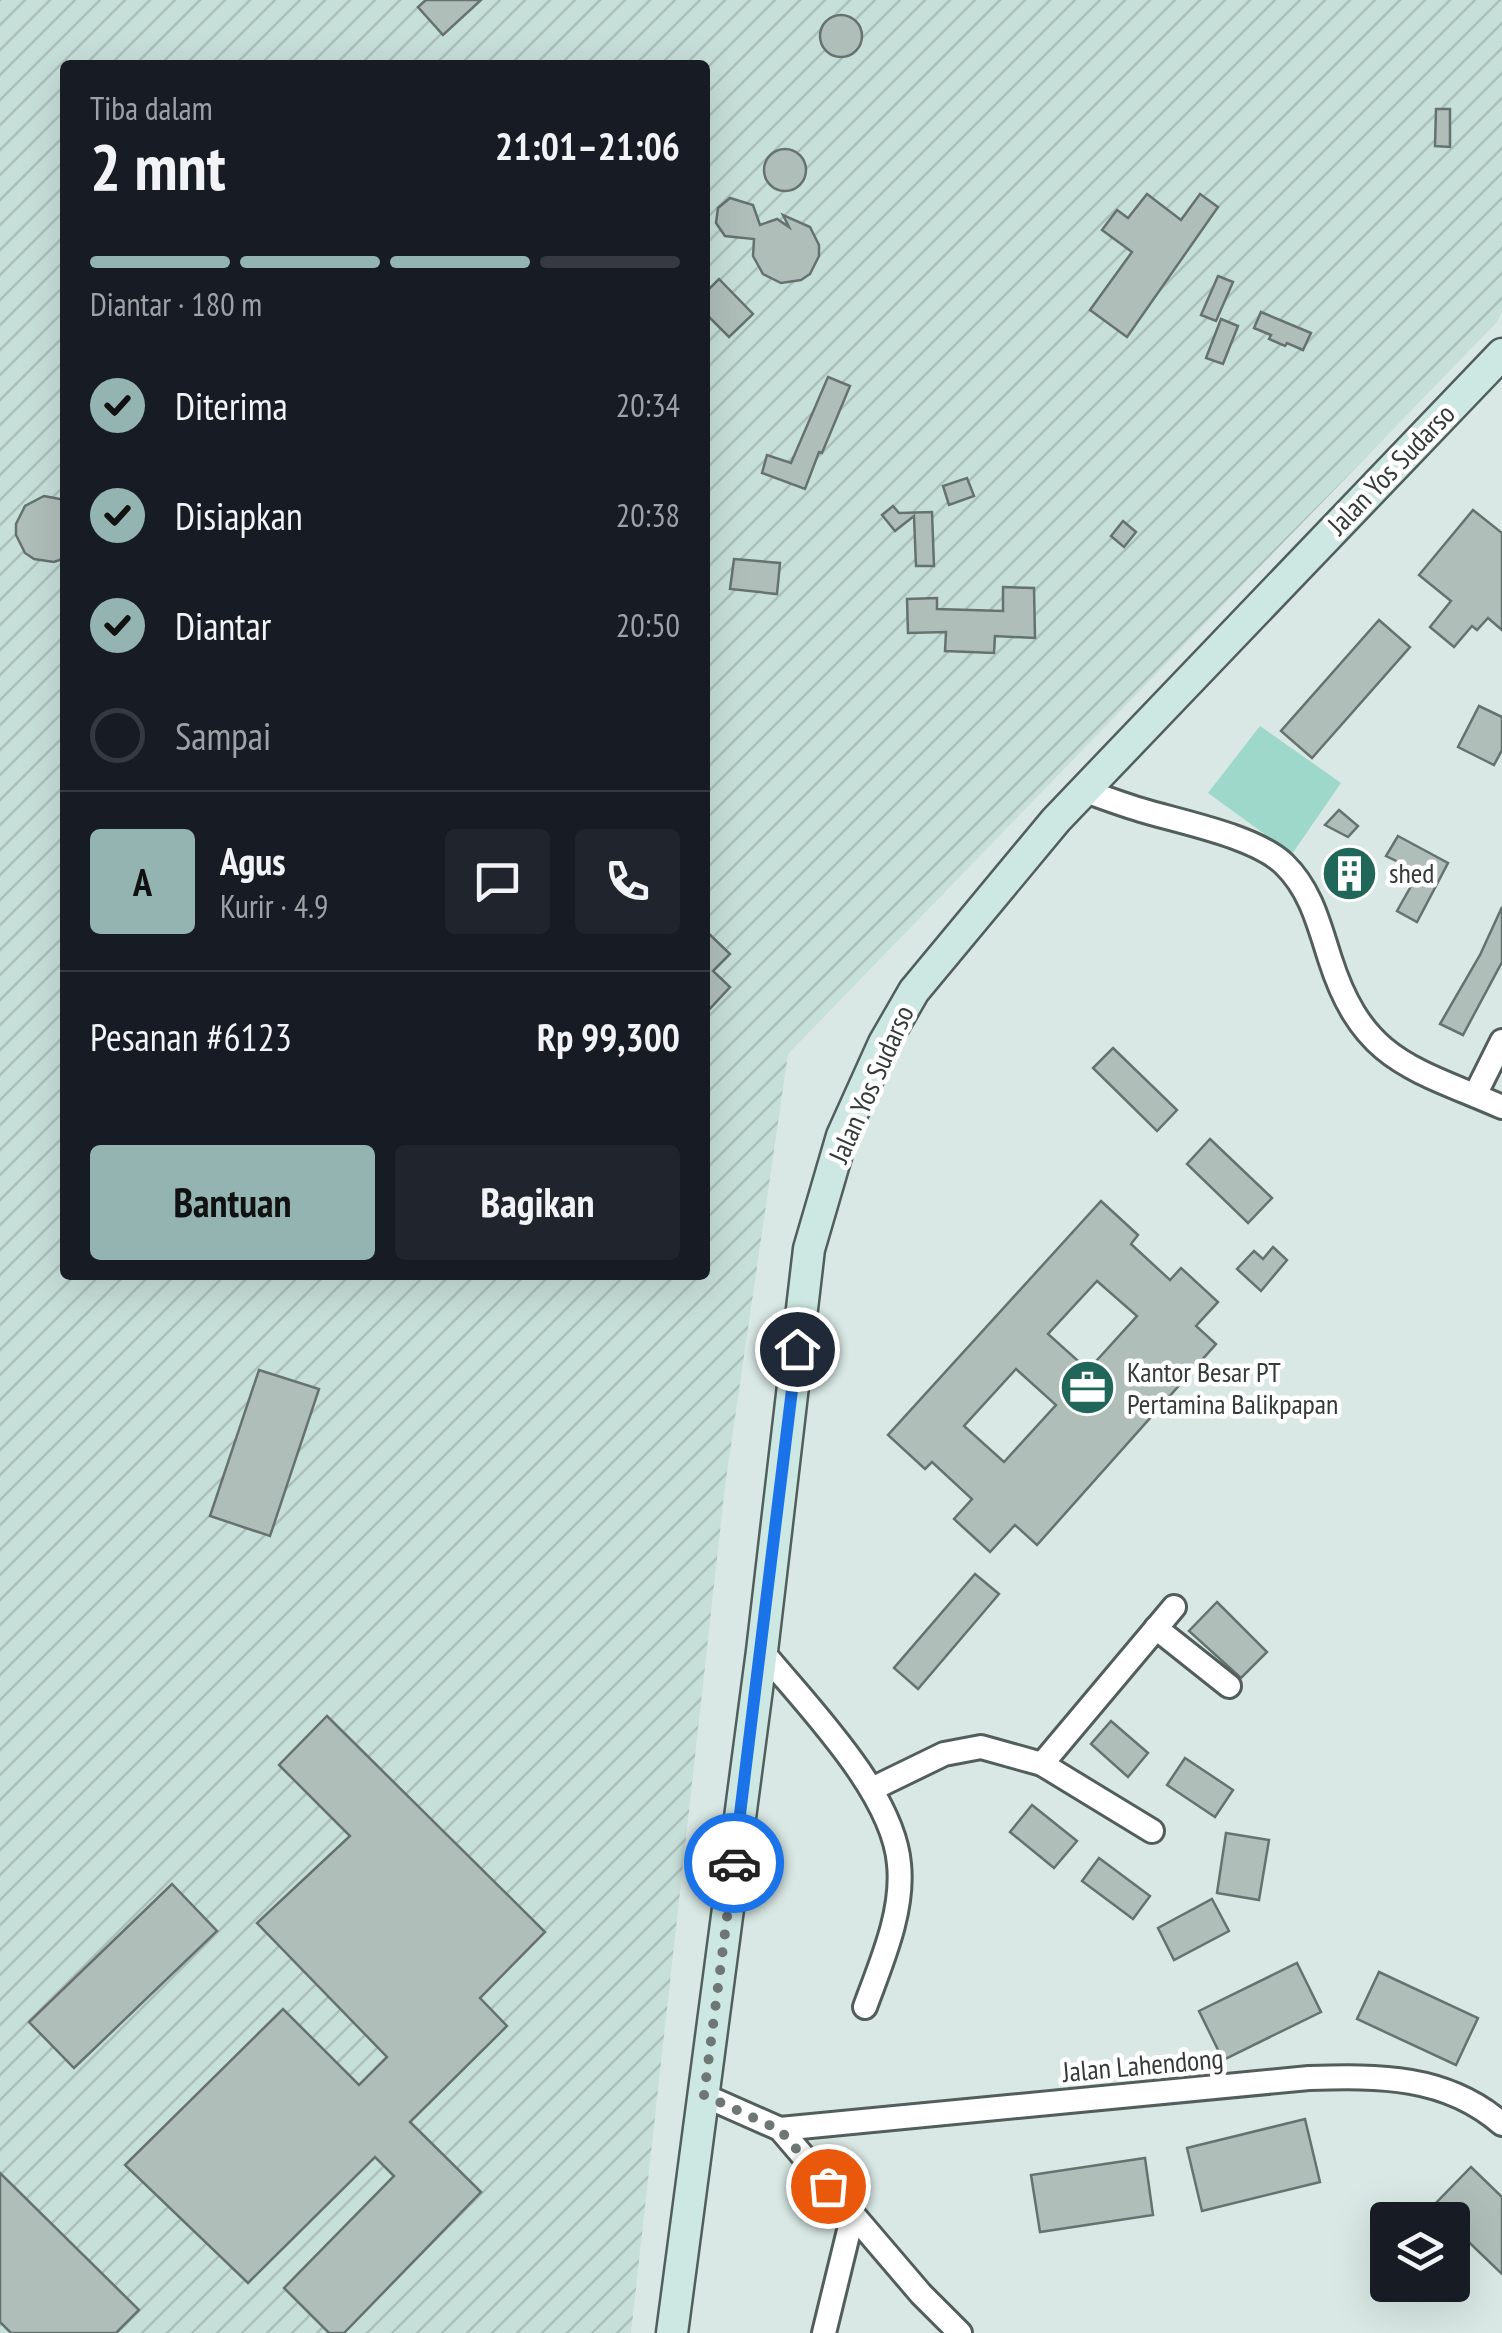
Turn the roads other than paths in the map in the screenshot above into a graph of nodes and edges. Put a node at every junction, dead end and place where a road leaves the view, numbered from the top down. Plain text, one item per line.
1 (1502, 354) edge
2 (1083, 790) junction
3 (1502, 1042) edge
4 (1475, 1095) junction
5 (1502, 1106) edge
6 (1174, 1607) dead end
7 (1156, 1628) junction
8 (762, 1651) junction
9 (1229, 1686) dead end
10 (1042, 1764) junction
11 (872, 1789) junction
12 (1152, 1831) dead end
13 (865, 2007) dead end
14 (704, 2095) junction
15 (1502, 2124) edge
16 (780, 2130) junction
17 (853, 2214) junction
18 (672, 2333) edge
19 (824, 2333) edge
20 (960, 2333) edge

1 - 2 main road, Jalan Yos Sudarso
2 - 4 street
2 - 8 main road, Jalan Yos Sudarso
3 - 4 street
4 - 5 street
6 - 7 street
7 - 9 street
7 - 10 street
8 - 11 street
8 - 14 main road, Jalan Yos Sudarso
10 - 11 street
10 - 12 street
11 - 13 street
14 - 16 street
14 - 18 main road, Jalan Yos Sudarso
15 - 16 street, Jalan Lahendong
16 - 17 street
17 - 19 street
17 - 20 street

